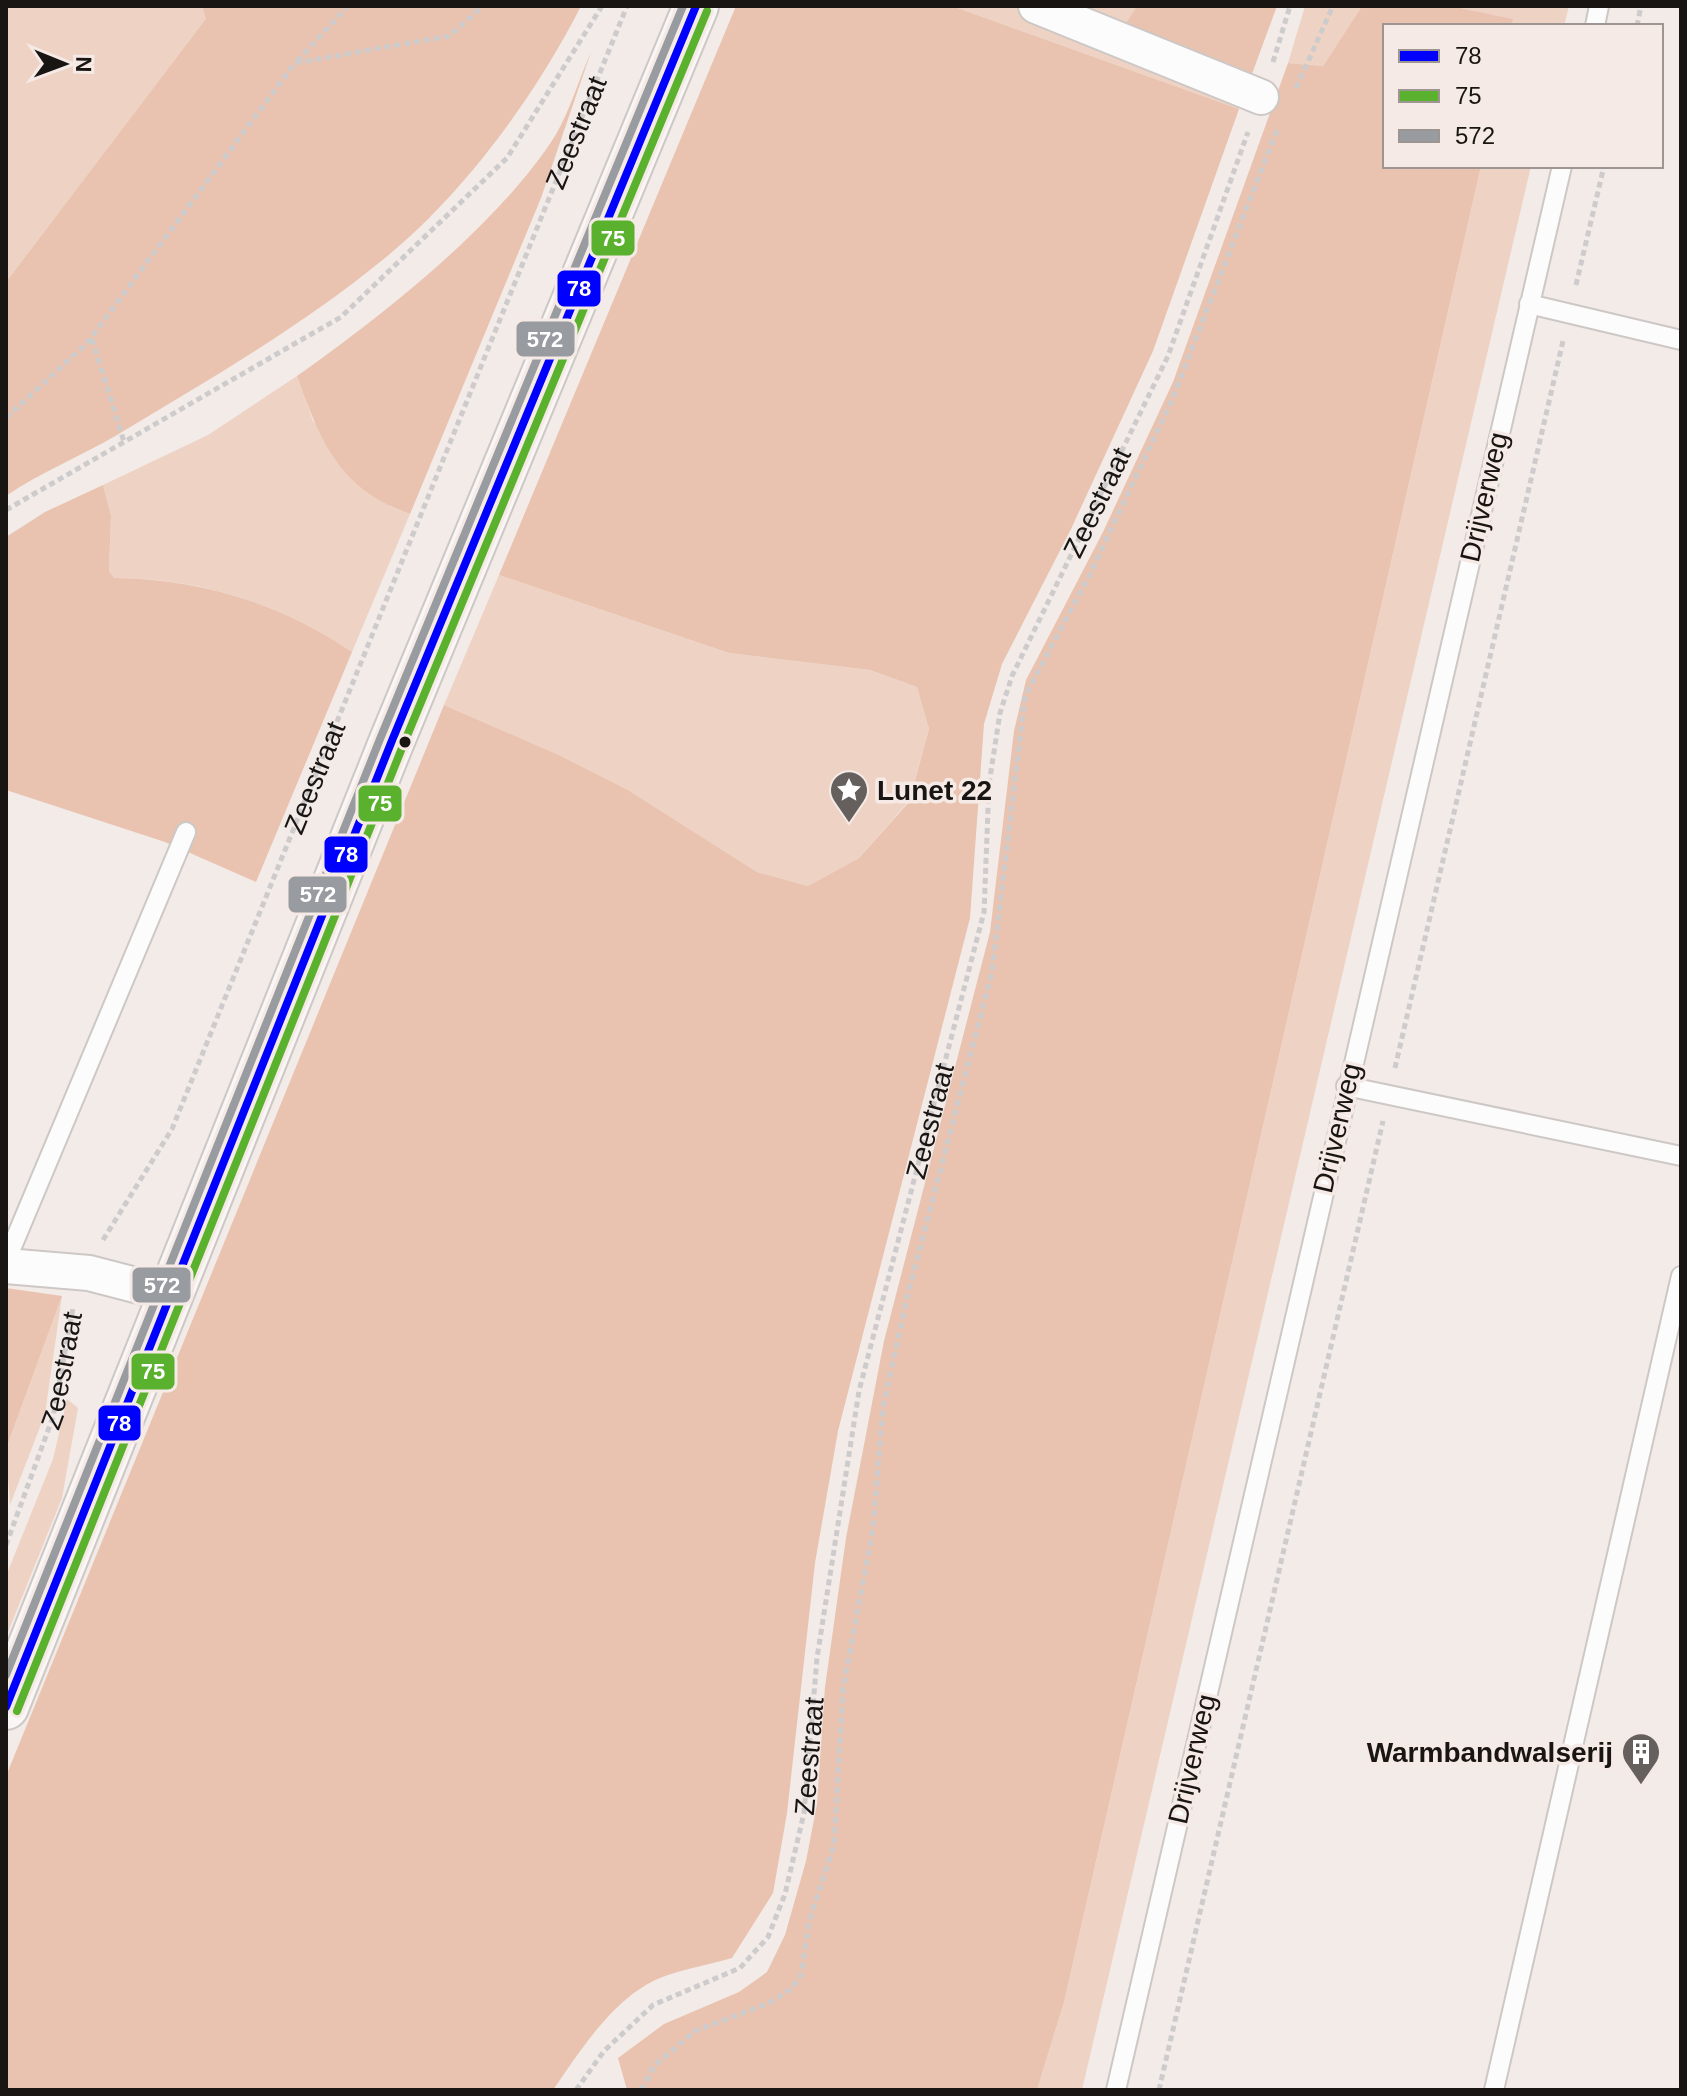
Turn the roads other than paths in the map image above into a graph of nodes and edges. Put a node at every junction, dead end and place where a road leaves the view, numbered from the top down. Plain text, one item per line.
1 (696, 6) edge
2 (1036, 6) edge
3 (1276, 99) road end
4 (1562, 168) edge
5 (1529, 304) junction
6 (1681, 340) edge
7 (186, 832) dead end
8 (1346, 1086) junction
9 (1681, 1156) edge
10 (6, 1264) edge
11 (1681, 1276) edge
12 (170, 1294) junction
13 (6, 1707) edge
14 (1116, 2090) edge
15 (1494, 2090) edge

1 - 12 main road, Zeestraat
2 - 3 street
4 - 5 lane, Drijverweg
5 - 6 lane
5 - 8 lane, Drijverweg
7 - 10 lane
8 - 9 lane
8 - 14 lane, Drijverweg
10 - 12 street
11 - 15 lane
12 - 13 main road, Zeestraat

